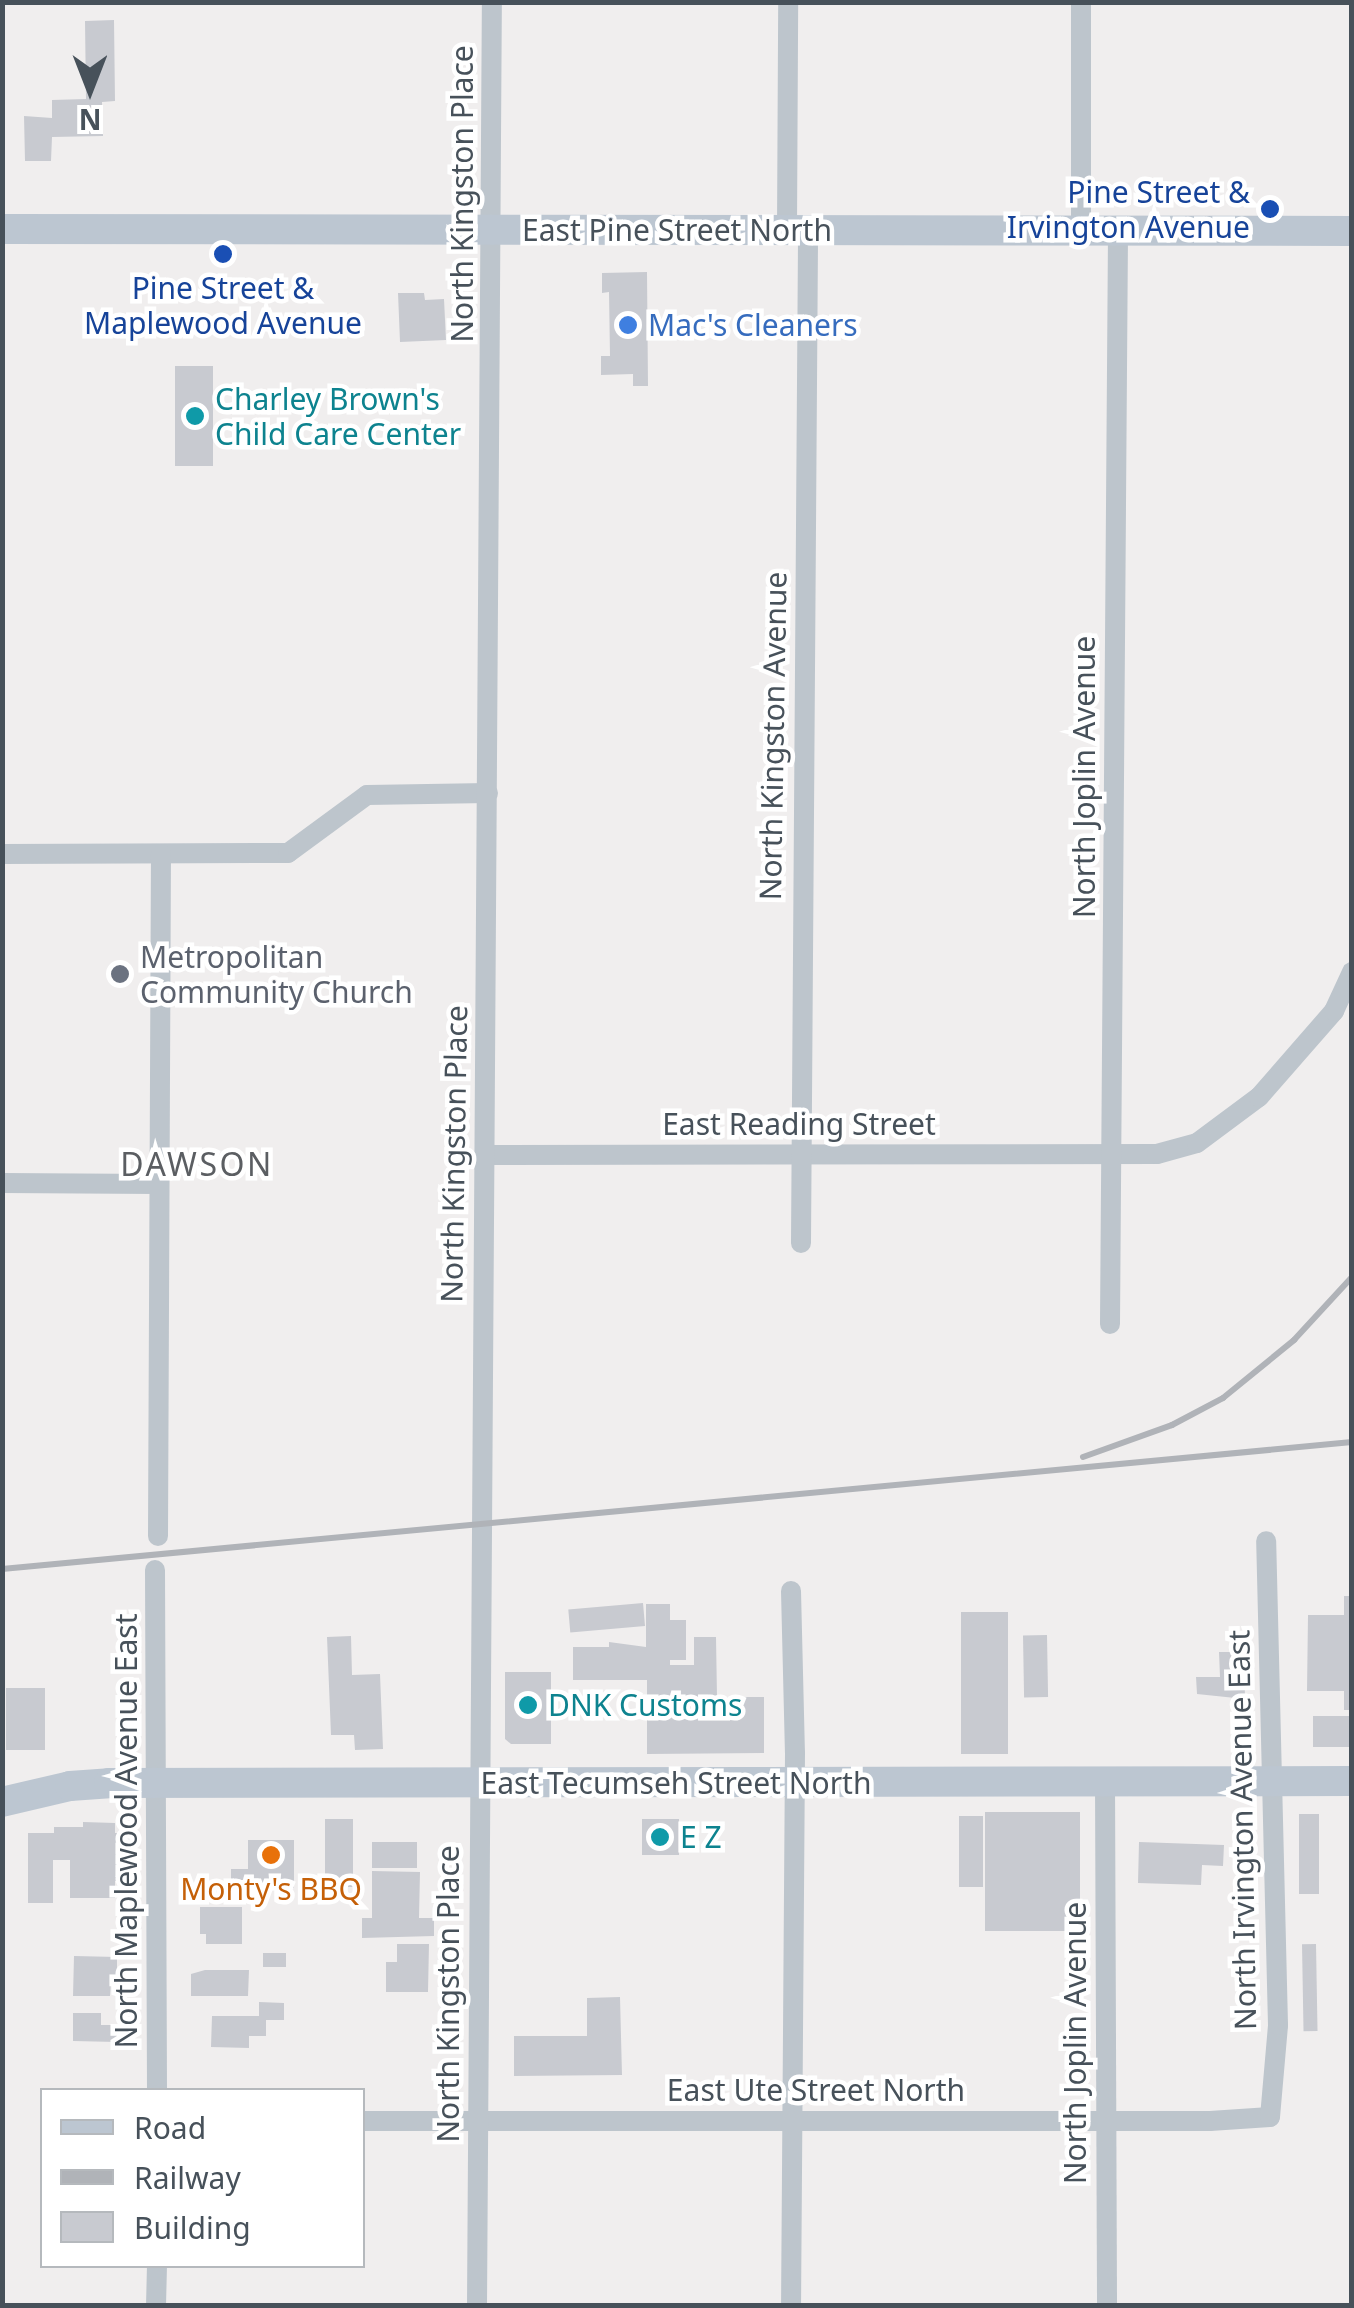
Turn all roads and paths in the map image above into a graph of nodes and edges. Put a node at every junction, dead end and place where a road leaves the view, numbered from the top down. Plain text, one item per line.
1 (492, 2) edge
2 (788, 2) edge
3 (1081, 2) edge
4 (2, 230) edge
5 (797, 230) junction
6 (1081, 230) junction
7 (1352, 230) edge
8 (492, 231) junction
9 (1118, 231) junction
10 (488, 794) junction
11 (2, 854) edge
12 (161, 854) junction
13 (1352, 972) edge
14 (800, 1154) junction
15 (484, 1155) junction
16 (1114, 1158) junction
17 (2, 1183) edge
18 (157, 1184) junction
19 (800, 1243) dead end
20 (1110, 1324) dead end
21 (158, 1536) dead end
22 (1266, 1541) dead end
23 (155, 1570) dead end
24 (791, 1591) dead end
25 (1104, 1780) junction
26 (1270, 1781) junction
27 (1352, 1781) edge
28 (795, 1783) junction
29 (156, 1784) junction
30 (479, 1784) junction
31 (2, 1802) edge
32 (156, 2088) edge
33 (1270, 2117) joint
34 (476, 2120) junction
35 (1105, 2120) junction
36 (365, 2121) edge
37 (792, 2121) junction
38 (156, 2268) edge
39 (156, 2306) edge
40 (477, 2306) edge
41 (791, 2306) edge
42 (1107, 2306) edge

1 - 8 street, North Kingston Place
2 - 5 street, North Kingston Avenue
3 - 6 street
4 - 8 street, East Pine Street North
5 - 6 street, East Pine Street North
5 - 8 street, East Pine Street North
5 - 14 street, North Kingston Avenue
6 - 9 street, East Pine Street North
7 - 9 street, East Pine Street North
8 - 10 street, North Kingston Place
9 - 16 street, North Joplin Avenue
10 - 12 street
10 - 15 street, North Kingston Place
11 - 12 street
12 - 18 street
13 - 16 street
14 - 15 street, East Reading Street
14 - 16 street, East Reading Street
14 - 19 street, North Kingston Avenue
15 - 30 street, North Kingston Place
16 - 20 street, North Joplin Avenue
17 - 18 street
18 - 21 street
22 - 26 street, North Irvington Avenue East
23 - 29 street, North Maplewood Avenue East
24 - 28 street
25 - 26 street, East Tecumseh Street North
25 - 28 street, East Tecumseh Street North
25 - 35 street, North Joplin Avenue
26 - 27 street, East Tecumseh Street North
26 - 33 street, North Irvington Avenue East
28 - 30 street, East Tecumseh Street North
28 - 37 street
29 - 30 street, East Tecumseh Street North
29 - 31 street, East Tecumseh Street North
29 - 32 street, North Maplewood Avenue East
30 - 34 street, North Kingston Place
33 - 35 street, East Ute Street North
34 - 36 street, East Ute Street North
34 - 37 street, East Ute Street North
34 - 40 street, North Kingston Place
35 - 37 street, East Ute Street North
35 - 42 street, North Joplin Avenue
37 - 41 street
38 - 39 street

